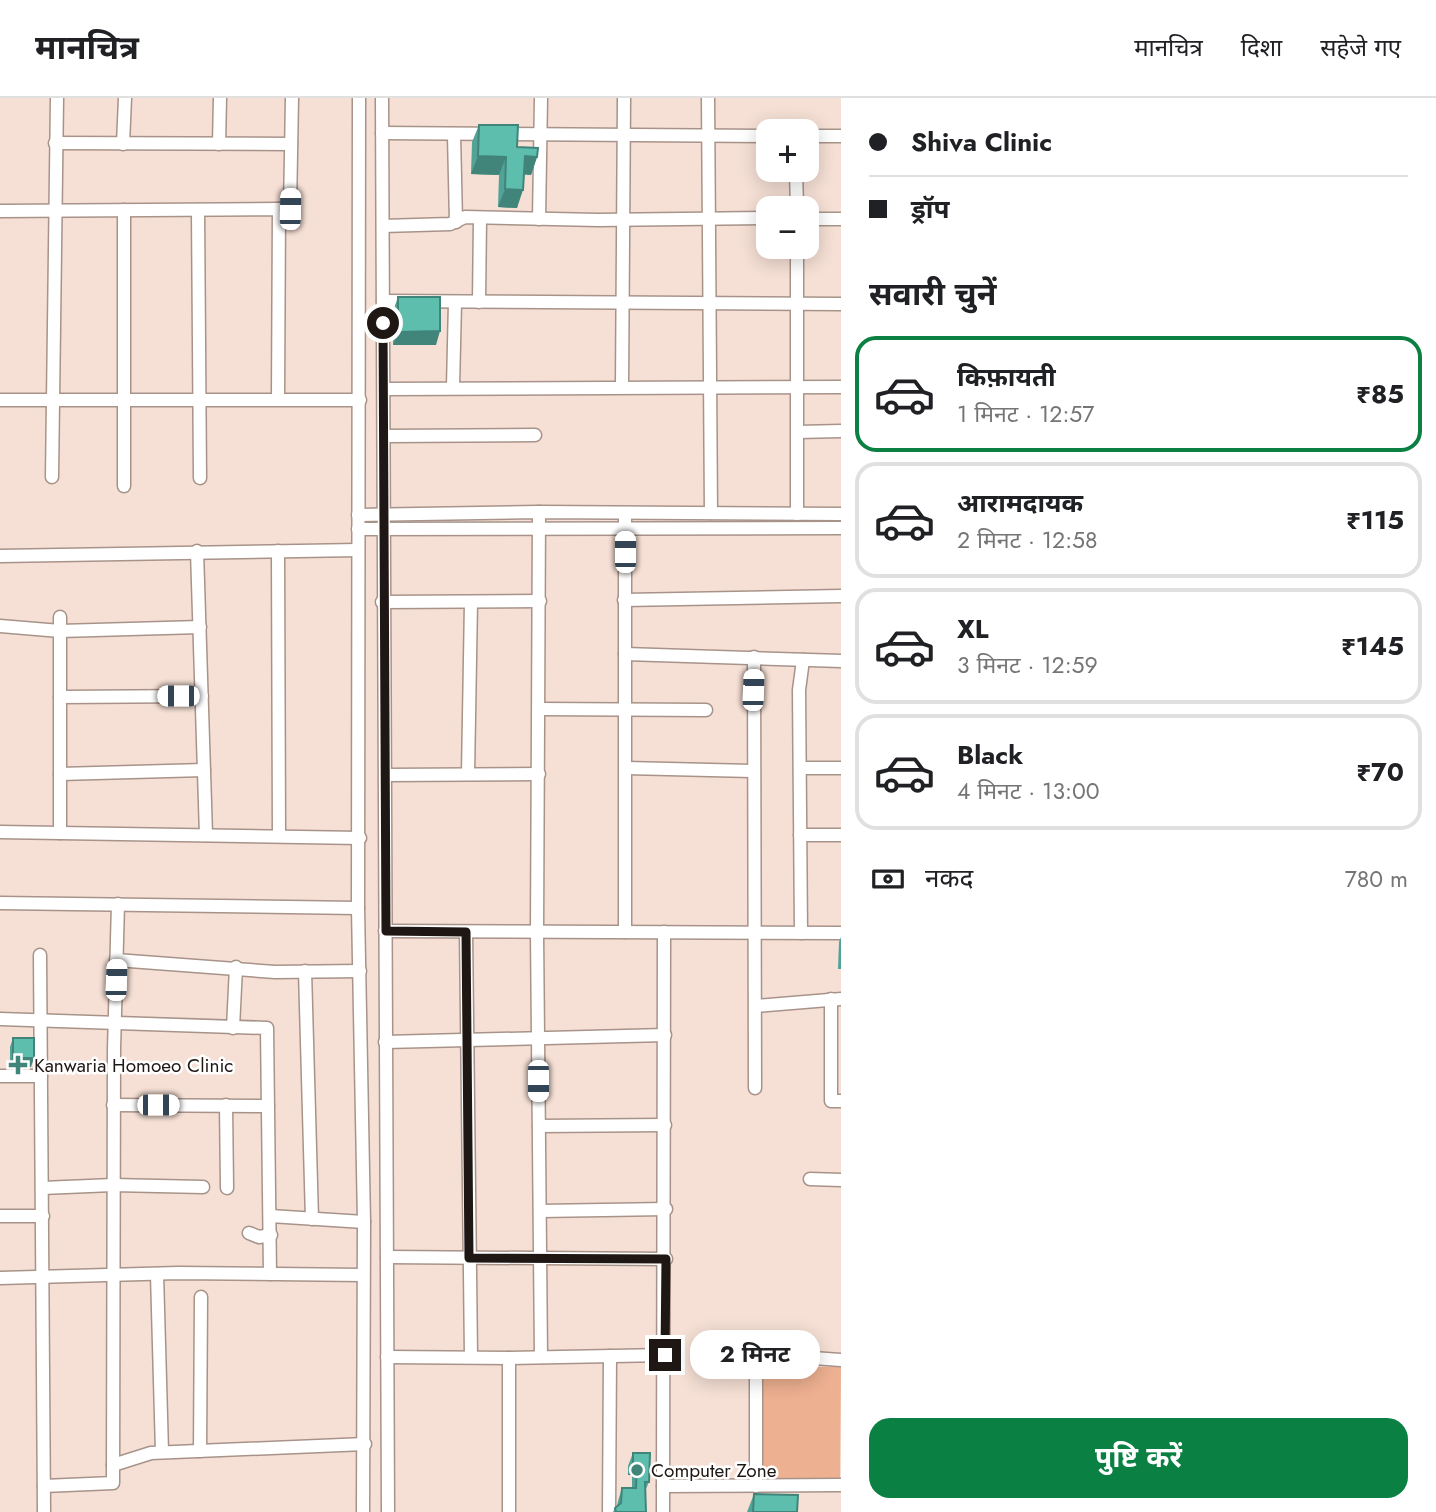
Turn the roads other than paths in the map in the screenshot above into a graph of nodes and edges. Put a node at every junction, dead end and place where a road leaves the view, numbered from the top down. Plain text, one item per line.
1 (57, 98) edge
2 (125, 98) edge
3 (220, 98) edge
4 (292, 98) edge
5 (359, 98) edge
6 (383, 98) edge
7 (541, 98) edge
8 (624, 98) edge
9 (708, 98) edge
10 (383, 133) junction
11 (454, 135) junction
12 (540, 136) junction
13 (623, 136) junction
14 (708, 136) junction
15 (756, 136) edge
16 (819, 136) edge
17 (841, 136) edge
18 (55, 143) junction
19 (122, 144) junction
20 (219, 144) junction
21 (291, 144) junction
22 (279, 209) junction
23 (198, 210) junction
24 (0, 211) edge
25 (124, 211) junction
26 (54, 212) junction
27 (480, 218) junction
28 (756, 218) edge
29 (539, 219) junction
30 (707, 219) junction
31 (819, 219) edge
32 (841, 219) edge
33 (623, 220) junction
34 (456, 222) junction
35 (383, 226) junction
36 (797, 259) edge
37 (383, 302) junction
38 (455, 302) junction
39 (479, 302) junction
40 (622, 304) junction
41 (709, 304) junction
42 (798, 304) junction
43 (841, 304) edge
44 (622, 386) junction
45 (453, 387) junction
46 (710, 387) junction
47 (798, 387) junction
48 (841, 387) edge
49 (385, 389) junction
50 (200, 398) junction
51 (278, 398) junction
52 (126, 399) junction
53 (0, 400) edge
54 (53, 400) junction
55 (360, 401) junction
56 (841, 431) edge
57 (798, 432) junction
58 (535, 435) dead end
59 (384, 436) junction
60 (52, 477) dead end
61 (200, 478) dead end
62 (124, 486) dead end
63 (539, 512) junction
64 (625, 513) junction
65 (710, 513) junction
66 (797, 514) junction
67 (841, 514) edge
68 (358, 515) junction
69 (383, 521) junction
70 (539, 528) junction
71 (625, 528) junction
72 (841, 528) edge
73 (358, 529) junction
74 (358, 550) junction
75 (197, 551) junction
76 (278, 551) junction
77 (0, 556) edge
78 (841, 597) edge
79 (624, 600) junction
80 (540, 601) junction
81 (471, 602) junction
82 (382, 603) junction
83 (60, 617) dead end
84 (0, 626) edge
85 (200, 627) junction
86 (60, 631) junction
87 (625, 654) junction
88 (754, 657) junction
89 (803, 660) junction
90 (841, 661) edge
91 (202, 696) junction
92 (60, 697) junction
93 (539, 709) junction
94 (626, 709) junction
95 (706, 710) dead end
96 (626, 768) junction
97 (800, 768) junction
98 (841, 768) edge
99 (204, 770) junction
100 (752, 771) junction
101 (60, 774) junction
102 (468, 774) junction
103 (539, 774) junction
104 (386, 775) junction
105 (0, 832) edge
106 (60, 833) junction
107 (206, 835) junction
108 (800, 835) junction
109 (841, 835) edge
110 (279, 836) junction
111 (360, 838) junction
112 (0, 903) edge
113 (118, 904) junction
114 (358, 908) junction
115 (386, 931) junction
116 (466, 932) junction
117 (537, 932) junction
118 (625, 932) junction
119 (664, 932) junction
120 (752, 933) junction
121 (801, 933) junction
122 (841, 933) edge
123 (40, 955) dead end
124 (116, 960) junction
125 (236, 967) junction
126 (305, 971) junction
127 (360, 971) junction
128 (836, 999) edge
129 (756, 1006) junction
130 (0, 1019) edge
131 (40, 1019) junction
132 (114, 1020) junction
133 (233, 1028) junction
134 (665, 1035) junction
135 (538, 1036) junction
136 (467, 1039) junction
137 (385, 1042) junction
138 (0, 1076) edge
139 (41, 1076) junction
140 (755, 1088) dead end
141 (841, 1101) edge
142 (113, 1105) junction
143 (226, 1105) junction
144 (268, 1106) junction
145 (665, 1125) junction
146 (539, 1126) junction
147 (810, 1179) dead end
148 (841, 1180) edge
149 (113, 1185) junction
150 (203, 1187) dead end
151 (43, 1188) junction
152 (226, 1188) dead end
153 (666, 1209) junction
154 (540, 1211) junction
155 (0, 1216) edge
156 (43, 1216) junction
157 (270, 1216) junction
158 (312, 1219) junction
159 (364, 1222) junction
160 (249, 1233) dead end
161 (271, 1235) junction
162 (387, 1257) junction
163 (469, 1258) junction
164 (540, 1259) junction
165 (666, 1259) junction
166 (157, 1274) junction
167 (270, 1274) junction
168 (112, 1275) junction
169 (363, 1275) junction
170 (43, 1277) junction
171 (0, 1278) edge
172 (201, 1297) dead end
173 (665, 1355) junction
174 (610, 1356) junction
175 (387, 1357) junction
176 (471, 1357) junction
177 (541, 1357) junction
178 (509, 1358) junction
179 (841, 1360) edge
180 (365, 1444) junction
181 (200, 1451) junction
182 (162, 1452) junction
183 (113, 1465) junction
184 (841, 1485) edge
185 (44, 1486) junction
186 (663, 1486) junction
187 (756, 1486) junction
188 (44, 1512) edge
189 (363, 1512) edge
190 (388, 1512) edge
191 (509, 1512) edge
192 (609, 1512) edge
193 (663, 1512) edge

1 - 18 street
2 - 19 street
3 - 20 street
4 - 21 street
5 - 55 street
6 - 10 street
7 - 12 street
8 - 13 street
9 - 14 street
10 - 11 street
10 - 35 street
11 - 12 street
11 - 34 street
12 - 13 street
12 - 29 street
13 - 14 street
13 - 33 street
14 - 15 street
14 - 30 street
16 - 17 street
18 - 19 street
18 - 26 street
19 - 20 street
20 - 21 street
21 - 22 street
22 - 23 street
22 - 51 street
23 - 25 street
23 - 50 street
24 - 26 street
25 - 26 street
25 - 52 street
26 - 54 street
27 - 29 street
27 - 34 street
27 - 39 street
28 - 30 street
29 - 33 street
30 - 33 street
30 - 41 street
31 - 32 street
33 - 40 street
34 - 35 street
35 - 37 street
36 - 42 street
37 - 38 street
37 - 49 street
38 - 39 street
38 - 45 street
39 - 40 street
40 - 41 street
40 - 44 street
41 - 42 street
41 - 46 street
42 - 43 street
42 - 47 street
44 - 45 street
44 - 46 street
45 - 49 street
46 - 47 street
46 - 65 street
47 - 48 street
47 - 57 street
49 - 59 street
50 - 51 street
50 - 52 street
50 - 61 street
51 - 55 street
52 - 54 street
52 - 62 street
53 - 54 street
54 - 60 street
55 - 68 street
56 - 57 street
57 - 66 street
58 - 59 street
59 - 69 street
63 - 64 street
63 - 69 street
63 - 70 street
64 - 65 street
64 - 71 street
65 - 66 street
66 - 67 street
68 - 69 street
68 - 73 street
69 - 70 street
69 - 73 street
69 - 82 street
70 - 71 street
70 - 80 street
71 - 72 street
71 - 79 street
73 - 74 street
74 - 76 street
74 - 111 street
75 - 76 street
75 - 77 street
75 - 85 street
76 - 110 street
78 - 79 street
79 - 87 street
80 - 81 street
80 - 93 street
81 - 82 street
81 - 102 street
82 - 104 street
83 - 86 street
84 - 86 street
85 - 86 street
85 - 91 street
86 - 92 street
87 - 88 street
87 - 94 street
88 - 89 street
88 - 100 street
89 - 90 street
89 - 97 street
91 - 92 street
91 - 99 street
92 - 101 street
93 - 94 street
93 - 103 street
94 - 95 street
94 - 96 street
96 - 100 street
96 - 118 street
97 - 98 street
97 - 108 street
99 - 101 street
99 - 107 street
100 - 120 street
101 - 106 street
102 - 103 street
102 - 104 street
103 - 117 street
104 - 115 street
105 - 106 street
106 - 107 street
107 - 110 street
108 - 109 street
108 - 121 street
110 - 111 street
111 - 114 street
112 - 113 street
113 - 114 street
113 - 124 street
114 - 127 street
115 - 116 street
115 - 137 street
116 - 117 street
116 - 136 street
117 - 118 street
117 - 135 street
118 - 119 street
119 - 120 street
119 - 134 street
120 - 121 street
120 - 129 street
121 - 122 street
123 - 131 street
124 - 125 street
124 - 132 street
125 - 126 street
125 - 133 street
126 - 127 street
126 - 158 street
127 - 159 street
128 - 129 street
128 - 141 street
129 - 140 street
130 - 131 street
131 - 132 street
131 - 139 street
132 - 133 street
132 - 142 street
133 - 144 street
134 - 135 street
134 - 145 street
135 - 136 street
135 - 146 street
136 - 137 street
136 - 163 street
137 - 162 street
138 - 139 street
139 - 151 street
142 - 143 street
142 - 149 street
143 - 144 street
143 - 152 street
144 - 157 street
145 - 146 street
145 - 153 street
146 - 154 street
147 - 148 street
149 - 150 street
149 - 151 street
149 - 168 street
151 - 156 street
153 - 154 street
153 - 165 street
154 - 164 street
155 - 156 street
156 - 170 street
157 - 158 street
157 - 161 street
158 - 159 street
159 - 169 street
160 - 161 street
161 - 167 street
162 - 163 street
162 - 175 street
163 - 164 street
163 - 176 street
164 - 165 street
164 - 177 street
165 - 173 street
166 - 167 street
166 - 168 street
166 - 182 street
167 - 169 street
168 - 170 street
168 - 183 street
169 - 180 street
170 - 171 street
170 - 185 street
172 - 181 street
173 - 174 street
173 - 186 street
174 - 177 street
174 - 192 street
175 - 176 street
175 - 190 street
176 - 178 street
177 - 178 street
178 - 191 street
179 - 187 street
180 - 181 street
180 - 189 street
181 - 182 street
182 - 183 street
183 - 185 street
184 - 187 street
185 - 188 street
186 - 187 street
186 - 193 street

